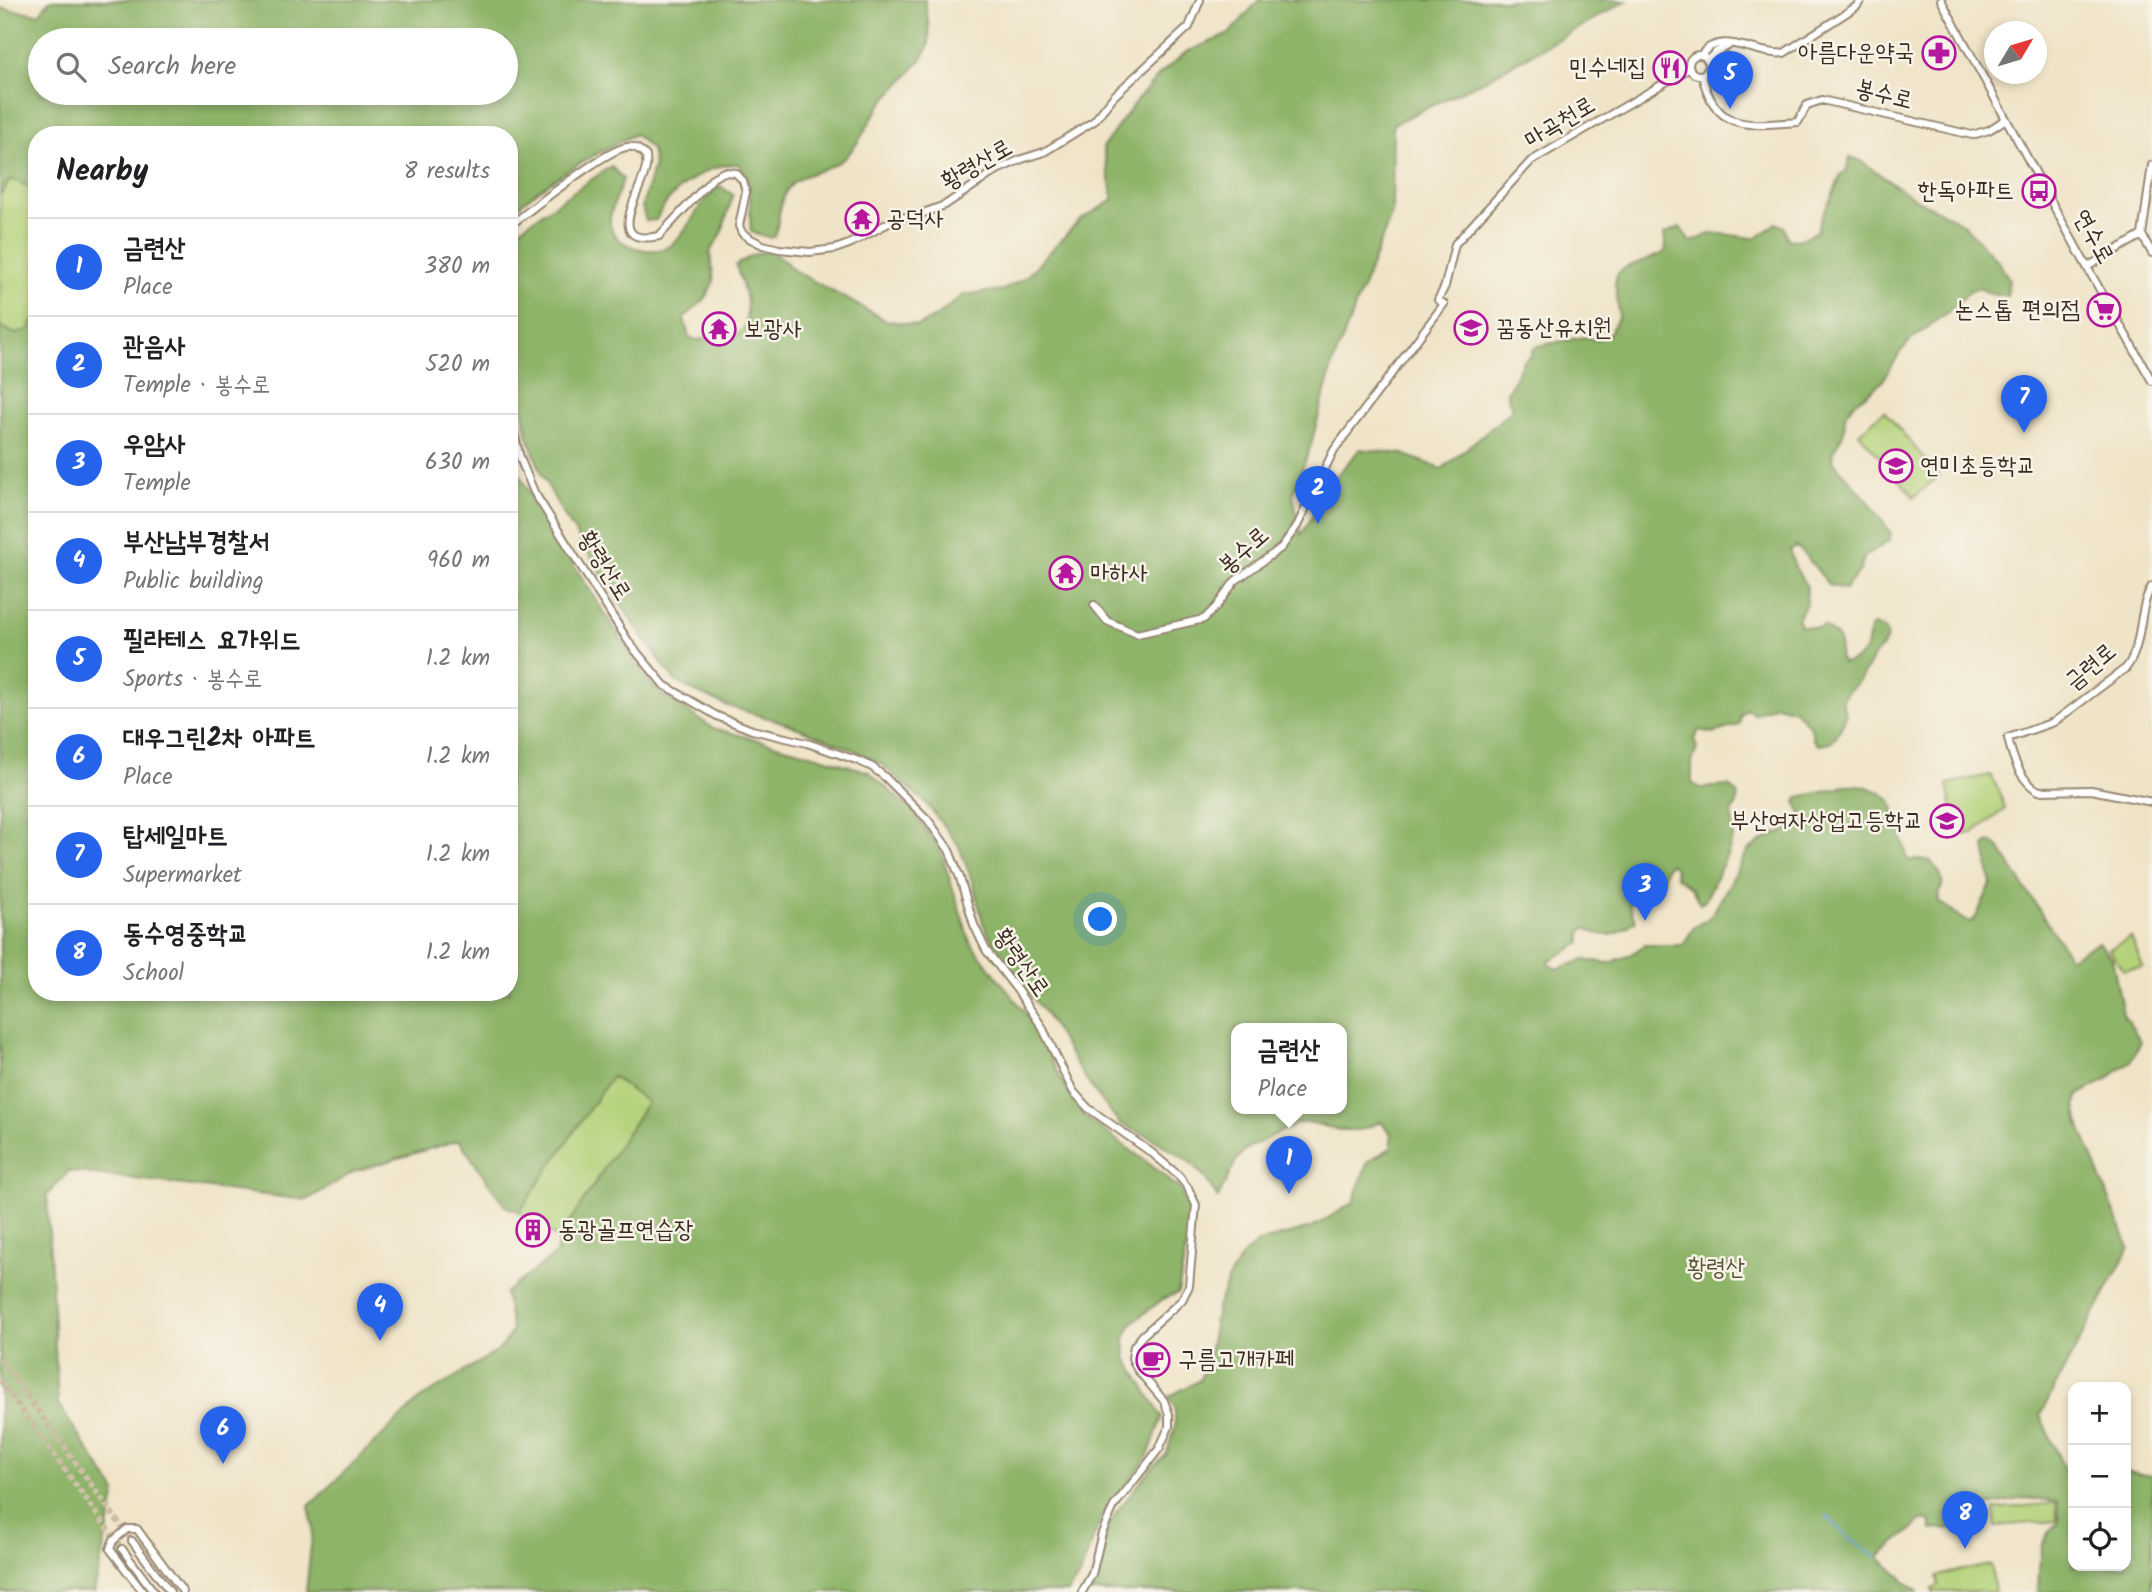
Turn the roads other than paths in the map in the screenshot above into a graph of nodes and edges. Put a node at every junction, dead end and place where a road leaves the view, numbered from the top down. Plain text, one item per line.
1 (1200, 0) edge
2 (1861, 0) edge
3 (1941, 0) edge
4 (1733, 44) junction
5 (1701, 55) junction
6 (1707, 60) junction
7 (1690, 68) junction
8 (1702, 75) junction
9 (2006, 119) junction
10 (2152, 164) edge
11 (518, 219) edge
12 (2142, 235) junction
13 (2152, 253) edge
14 (2087, 268) junction
15 (1444, 304) joint
16 (2152, 381) edge
17 (518, 449) edge
18 (2152, 586) edge
19 (1094, 605) dead end
20 (2152, 802) edge
21 (132, 1541) tunnel mouth
22 (122, 1549) tunnel mouth
23 (143, 1592) edge
24 (154, 1592) edge
25 (170, 1592) edge
26 (183, 1592) edge
27 (1082, 1592) edge

1 - 11 street, 황령산로
2 - 4 street
3 - 9 street, 연수로
4 - 5 street
4 - 6 street
5 - 6 street
5 - 7 street, 마곡천로
6 - 8 street
7 - 8 street
7 - 15 street, 마곡천로
8 - 9 street, 봉수로
9 - 14 street, 연수로
10 - 12 street
12 - 13 street
12 - 14 street
14 - 16 street, 연수로
15 - 19 street, 봉수로
17 - 27 street, 황령산로
18 - 20 street, 금련로
21 - 25 street
22 - 24 street
23 - 26 street

